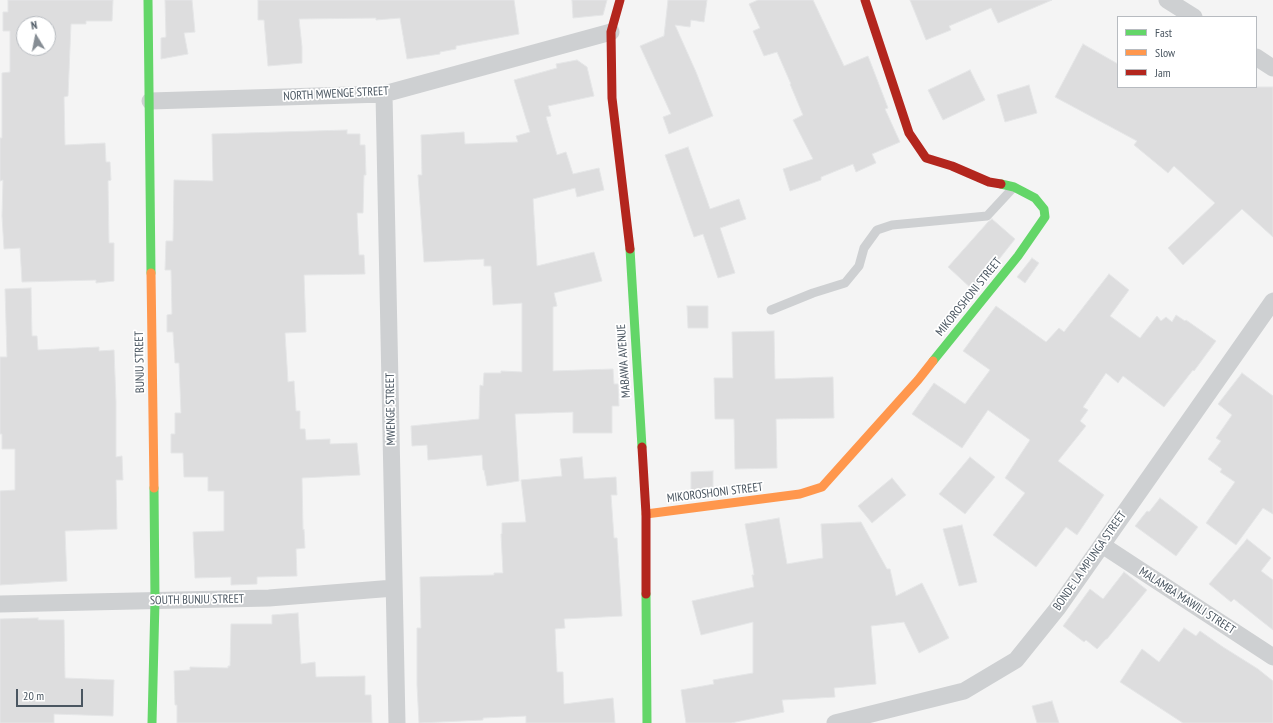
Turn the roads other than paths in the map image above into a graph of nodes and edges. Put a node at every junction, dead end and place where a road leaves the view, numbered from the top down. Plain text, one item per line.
1 (148, 0) edge
2 (620, 0) edge
3 (865, 0) edge
4 (1167, 0) edge
5 (1191, 10) edge
6 (611, 32) junction
7 (1257, 58) edge
8 (1273, 68) edge
9 (384, 94) junction
10 (150, 100) junction
11 (1014, 188) junction
12 (1273, 301) edge
13 (772, 310) dead end
14 (646, 514) junction
15 (1102, 545) junction
16 (394, 588) junction
17 (155, 601) junction
18 (0, 604) edge
19 (1273, 657) edge
20 (152, 723) edge
21 (397, 723) edge
22 (647, 723) edge
23 (835, 723) edge

1 - 10 street, BUNJU STREET
2 - 6 street, MABAWA AVENUE
3 - 11 street, MIKOROSHONI STREET
4 - 5 street
6 - 9 street, NORTH MWENGE STREET
6 - 14 street, MABAWA AVENUE
7 - 8 street
9 - 10 street, NORTH MWENGE STREET
9 - 16 street, MWENGE STREET
10 - 17 street, BUNJU STREET
11 - 13 lane
11 - 14 street, MIKOROSHONI STREET
12 - 15 street, BONDE LA MPUNGA STREET
14 - 22 street, MABAWA AVENUE
15 - 19 street, MALAMBA MAWILI STREET
15 - 23 street, BONDE LA MPUNGA STREET
16 - 17 street, SOUTH BUNJU STREET
16 - 21 street, MWENGE STREET
17 - 18 street, SOUTH BUNJU STREET
17 - 20 street, BUNJU STREET

